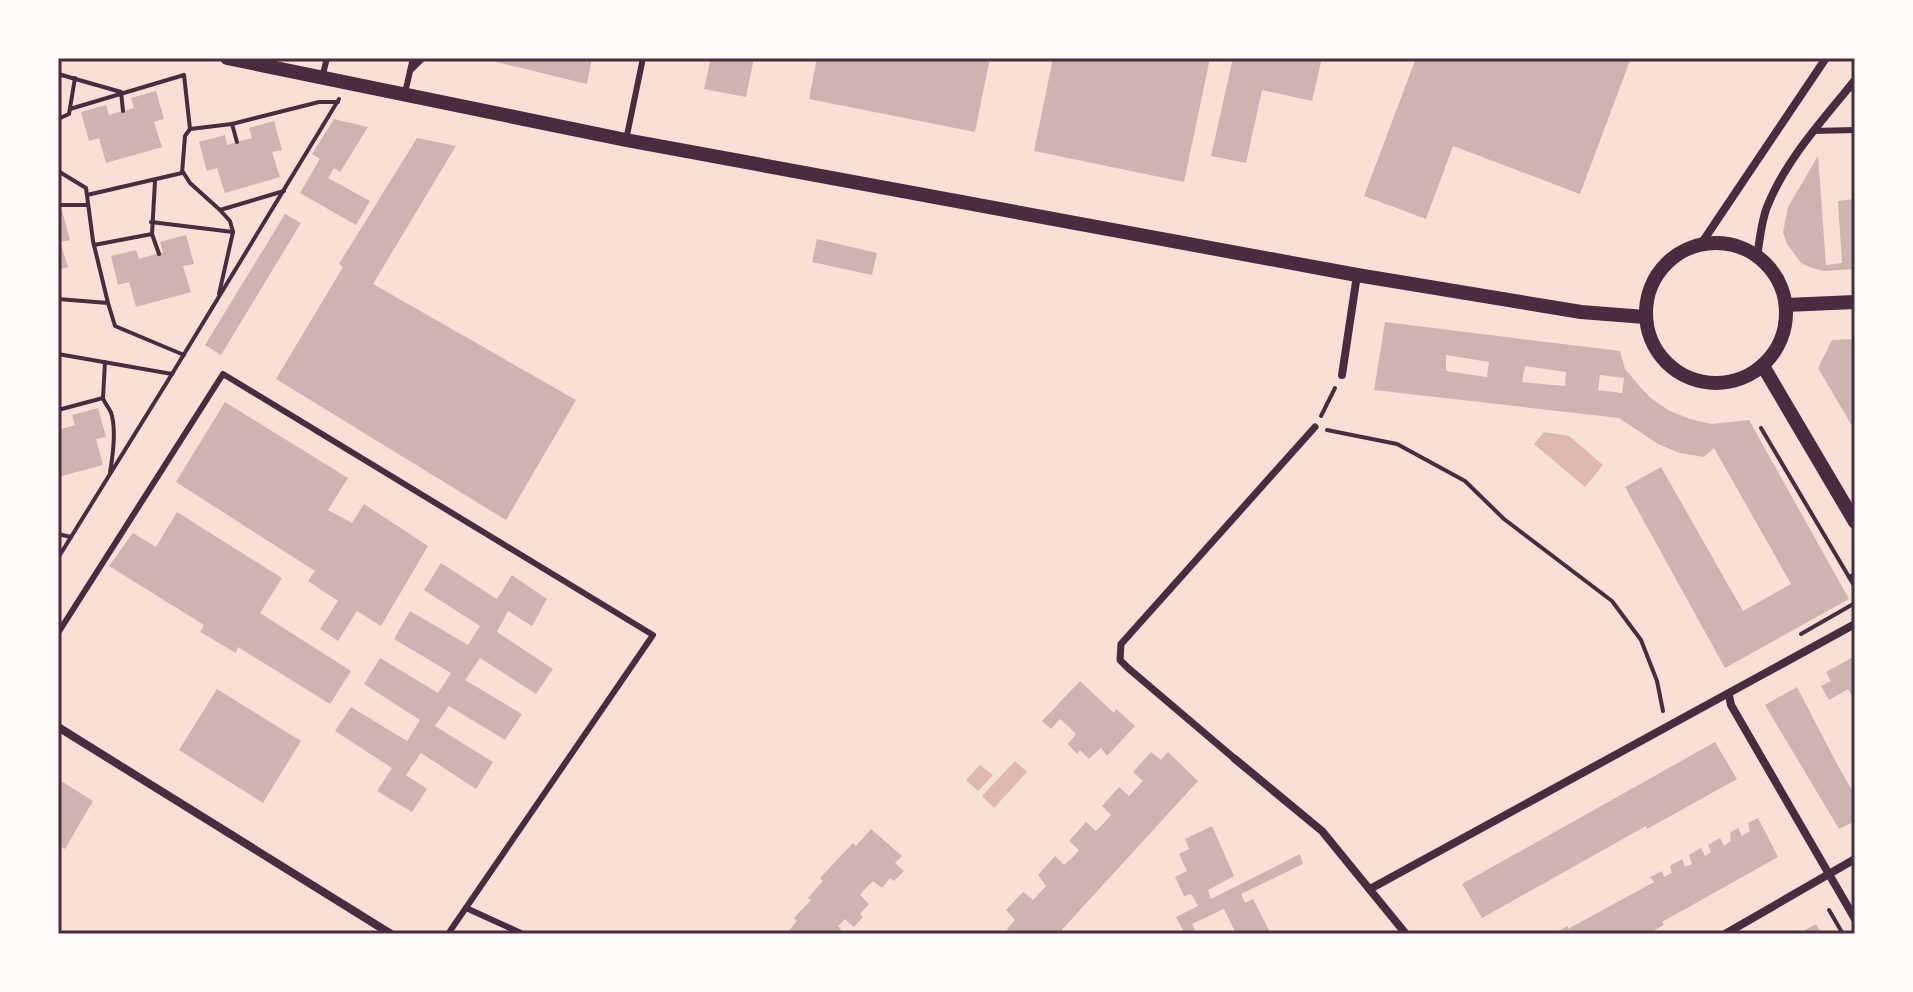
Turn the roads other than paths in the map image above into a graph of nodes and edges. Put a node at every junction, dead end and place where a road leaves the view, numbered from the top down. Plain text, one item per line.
1 (227, 58) edge
2 (327, 58) edge
3 (413, 58) edge
4 (423, 58) edge
5 (643, 58) edge
6 (1826, 58) edge
7 (410, 71) junction
8 (322, 78) junction
9 (1855, 80) edge
10 (405, 96) junction
11 (1855, 130) edge
12 (1813, 131) junction
13 (626, 140) junction
14 (1701, 244) junction
15 (1757, 256) junction
16 (1357, 275) junction
17 (1855, 302) edge
18 (1786, 305) junction
19 (1645, 317) junction
20 (1763, 366) junction
21 (1342, 375) road end
22 (1315, 427) road end
23 (1855, 522) edge
24 (1855, 624) edge
25 (58, 633) edge
26 (1729, 695) junction
27 (58, 727) edge
28 (1235, 759) joint
29 (1855, 859) edge
30 (1829, 874) junction
31 (1370, 889) junction
32 (466, 908) junction
33 (1855, 919) edge
34 (391, 934) edge
35 (448, 934) edge
36 (523, 934) edge
37 (1406, 934) edge
38 (1725, 934) edge

1 - 8 street
2 - 8 lane
3 - 7 lane
4 - 7 lane
5 - 13 lane
6 - 14 street
7 - 10 lane
8 - 10 street
9 - 12 street
10 - 13 street
11 - 12 lane
12 - 15 street
13 - 16 street
14 - 15 street
14 - 19 street
15 - 18 street
16 - 19 street
16 - 21 street
17 - 18 street
18 - 20 street
19 - 20 street
20 - 23 street
22 - 28 street
24 - 26 street
25 - 32 lane
26 - 30 street
26 - 31 street
27 - 34 street
28 - 31 street
29 - 30 street
30 - 33 street
30 - 38 street
31 - 37 street
32 - 35 lane
32 - 36 lane

